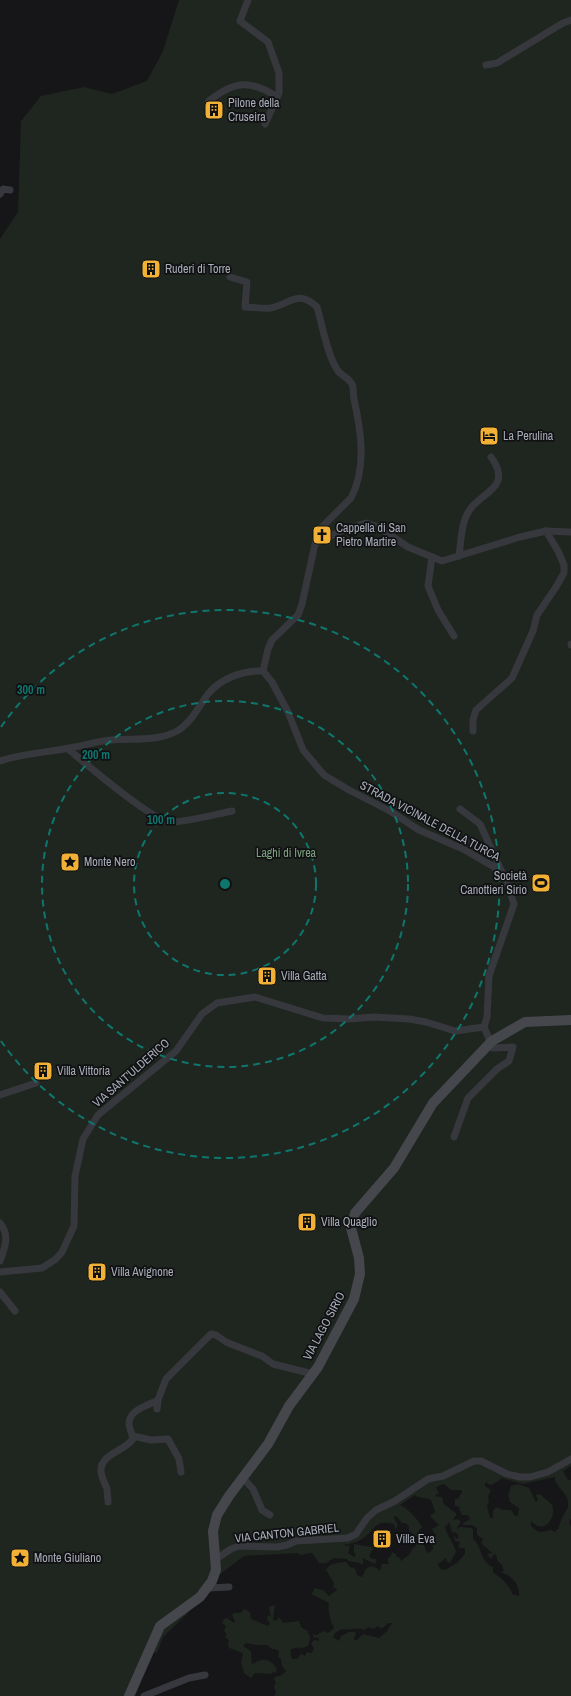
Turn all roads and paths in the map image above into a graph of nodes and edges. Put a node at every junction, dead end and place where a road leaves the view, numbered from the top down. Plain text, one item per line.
1 (248, 0) edge
2 (571, 20) edge
3 (486, 65) dead end
4 (277, 97) junction
5 (209, 101) dead end
6 (265, 124) dead end
7 (10, 190) dead end
8 (0, 194) edge
9 (230, 278) dead end
10 (491, 457) dead end
11 (546, 531) junction
12 (571, 532) edge
13 (316, 543) junction
14 (459, 556) junction
15 (432, 557) junction
16 (454, 636) dead end
17 (263, 671) junction
18 (473, 731) dead end
19 (68, 749) junction
20 (0, 761) edge
21 (460, 809) dead end
22 (232, 811) dead end
23 (504, 878) junction
24 (571, 1020) edge
25 (484, 1027) junction
26 (492, 1041) junction
27 (36, 1083) dead end
28 (0, 1096) edge
29 (454, 1137) dead end
30 (0, 1223) edge
31 (0, 1261) edge
32 (0, 1272) edge
33 (0, 1292) edge
34 (15, 1311) dead end
35 (316, 1370) junction
36 (158, 1400) junction
37 (157, 1409) dead end
38 (134, 1439) junction
39 (571, 1459) edge
40 (181, 1472) dead end
41 (242, 1477) junction
42 (108, 1502) dead end
43 (270, 1515) dead end
44 (216, 1559) junction
45 (229, 1587) dead end
46 (208, 1588) junction
47 (205, 1675) dead end
48 (129, 1696) edge
49 (144, 1696) edge

1 - 4 street
2 - 3 street
4 - 5 street
4 - 6 street
7 - 8 street
9 - 13 street
10 - 14 street
11 - 12 street
11 - 14 street
11 - 18 street
13 - 15 street
13 - 17 street
14 - 15 street
15 - 16 street
17 - 19 street
17 - 23 street, STRADA VICINALE DELLA TURCA
19 - 20 street
19 - 22 street
21 - 23 street
23 - 25 street
24 - 26 main road, VIA LAGO SIRIO
25 - 26 street
25 - 32 street, VIA SANT'ULDERICO
26 - 29 street
26 - 35 main road, VIA LAGO SIRIO
27 - 28 street
30 - 31 street
33 - 34 street
35 - 36 street
35 - 41 main road, VIA LAGO SIRIO
36 - 37 street
36 - 38 street
38 - 40 street
38 - 42 street
39 - 44 street, VIA CANTON GABRIEL
41 - 43 street
41 - 44 main road, VIA LAGO SIRIO
44 - 46 main road, VIA LAGO SIRIO
45 - 46 street
46 - 48 main road, VIA LAGO SIRIO
47 - 49 street

